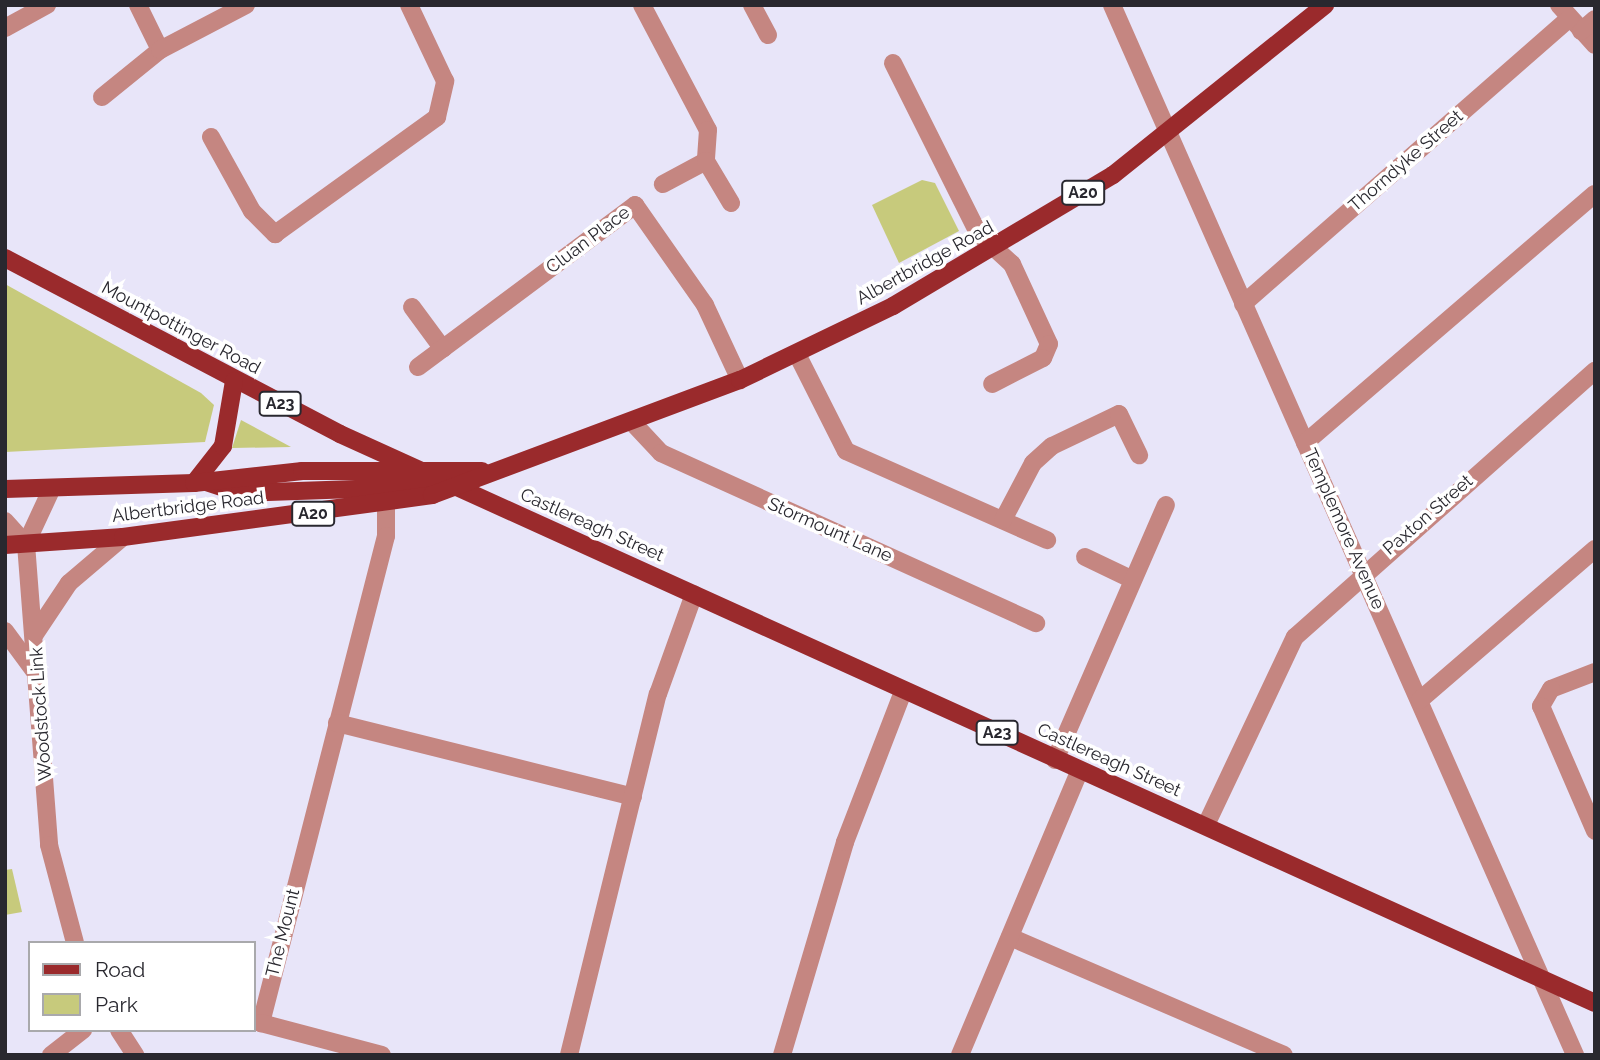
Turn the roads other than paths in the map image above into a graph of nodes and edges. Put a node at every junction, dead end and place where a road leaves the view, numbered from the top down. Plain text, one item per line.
1 (47, 5) edge
2 (138, 5) edge
3 (246, 5) edge
4 (409, 5) edge
5 (642, 5) edge
6 (752, 5) edge
7 (1112, 5) edge
8 (1325, 5) edge
9 (1576, 18) edge
10 (5, 28) edge
11 (768, 35) dead end
12 (1595, 45) edge
13 (160, 50) junction
14 (892, 63) dead end
15 (102, 97) dead end
16 (1169, 134) junction
17 (211, 137) dead end
18 (706, 161) junction
19 (663, 184) dead end
20 (1595, 194) edge
21 (731, 203) dead end
22 (995, 248) junction
23 (5, 258) edge
24 (1243, 304) junction
25 (412, 307) dead end
26 (443, 349) junction
27 (798, 356) junction
28 (418, 367) dead end
29 (1595, 371) edge
30 (740, 380) junction
31 (234, 381) junction
32 (992, 384) dead end
33 (634, 423) junction
34 (1305, 443) junction
35 (1139, 455) dead end
36 (419, 470) junction
37 (496, 471) junction
38 (199, 482) junction
39 (453, 486) junction
40 (52, 488) junction
41 (375, 488) junction
42 (5, 489) edge
43 (386, 505) junction
44 (1166, 505) dead end
45 (1003, 520) junction
46 (5, 521) edge
47 (123, 537) junction
48 (1047, 540) dead end
49 (26, 544) junction
50 (5, 545) edge
51 (1595, 549) edge
52 (1085, 557) dead end
53 (1364, 570) junction
54 (1133, 580) junction
55 (694, 594) junction
56 (1036, 623) dead end
57 (5, 631) edge
58 (36, 634) junction
59 (1595, 672) edge
60 (38, 676) junction
61 (903, 692) junction
62 (1420, 700) junction
63 (337, 723) junction
64 (1055, 760) junction
65 (1080, 770) junction
66 (633, 797) junction
67 (1206, 825) junction
68 (1595, 831) edge
69 (1010, 937) junction
70 (74, 941) edge
71 (1541, 979) junction
72 (1595, 1003) edge
73 (80, 1032) edge
74 (120, 1032) edge
75 (51, 1055) edge
76 (135, 1055) edge
77 (382, 1055) edge
78 (569, 1055) edge
79 (782, 1055) edge
80 (960, 1055) edge
81 (1284, 1055) edge
82 (1575, 1055) edge

1 - 10 street
2 - 13 street
3 - 13 street
4 - 17 street
5 - 18 street
6 - 11 street
7 - 16 street, Templemore Avenue
8 - 16 main road, Albertbridge Road / A20
9 - 12 street
9 - 24 street, Thorndyke Street
13 - 15 street
14 - 22 street
16 - 22 main road, Albertbridge Road / A20
16 - 24 street, Templemore Avenue
18 - 19 street
18 - 21 street
20 - 34 street
22 - 27 main road, Albertbridge Road / A20
22 - 32 street
23 - 31 main road, Mountpottinger Road / A23
24 - 34 street, Templemore Avenue
25 - 26 street
26 - 28 street, Cluan Place
26 - 30 street, Cluan Place
27 - 30 main road, Albertbridge Road / A20
27 - 45 street
29 - 53 street, Paxton Street
30 - 33 main road, Albertbridge Road / A20
31 - 36 main road, Mountpottinger Road / A23
31 - 38 main road
33 - 37 main road, Albertbridge Road / A20
33 - 56 street, Stormount Lane
34 - 53 street, Templemore Avenue
35 - 45 street
36 - 37 main road, Albertbridge Road / A20
36 - 38 main road, Albertbridge Road / A20
36 - 39 main road, Mountpottinger Road / A23
37 - 39 main road, Albertbridge Road / A20
38 - 40 main road, Albertbridge Road / A20
38 - 41 main road
39 - 41 main road
39 - 43 main road, Albertbridge Road / A20
39 - 55 main road, Castlereagh Street / A23
40 - 42 main road, Albertbridge Road / A20
40 - 49 street
41 - 43 street
43 - 47 main road, Albertbridge Road / A20
43 - 63 street, The Mount
44 - 54 street
45 - 48 street
46 - 49 street
47 - 49 main road, Albertbridge Road / A20
47 - 58 street
49 - 50 main road, Albertbridge Road / A20
49 - 58 street, Woodstock Link
51 - 62 street
52 - 54 street
53 - 62 street, Templemore Avenue
53 - 67 street, Paxton Street
54 - 64 street
55 - 61 main road, Castlereagh Street / A23
55 - 66 street
57 - 60 street
58 - 60 street, Woodstock Link
59 - 68 street
60 - 70 street, Woodstock Link
61 - 64 main road, Castlereagh Street / A23
61 - 79 street
62 - 71 street, Templemore Avenue
63 - 66 street
63 - 77 street, The Mount
64 - 65 main road, Castlereagh Street / A23
65 - 67 main road, Castlereagh Street / A23
65 - 69 street
66 - 78 street
67 - 71 main road, Castlereagh Street / A23
69 - 80 street
69 - 81 street
71 - 72 main road, Castlereagh Street / A23
71 - 82 street, Templemore Avenue
73 - 75 street
74 - 76 street

